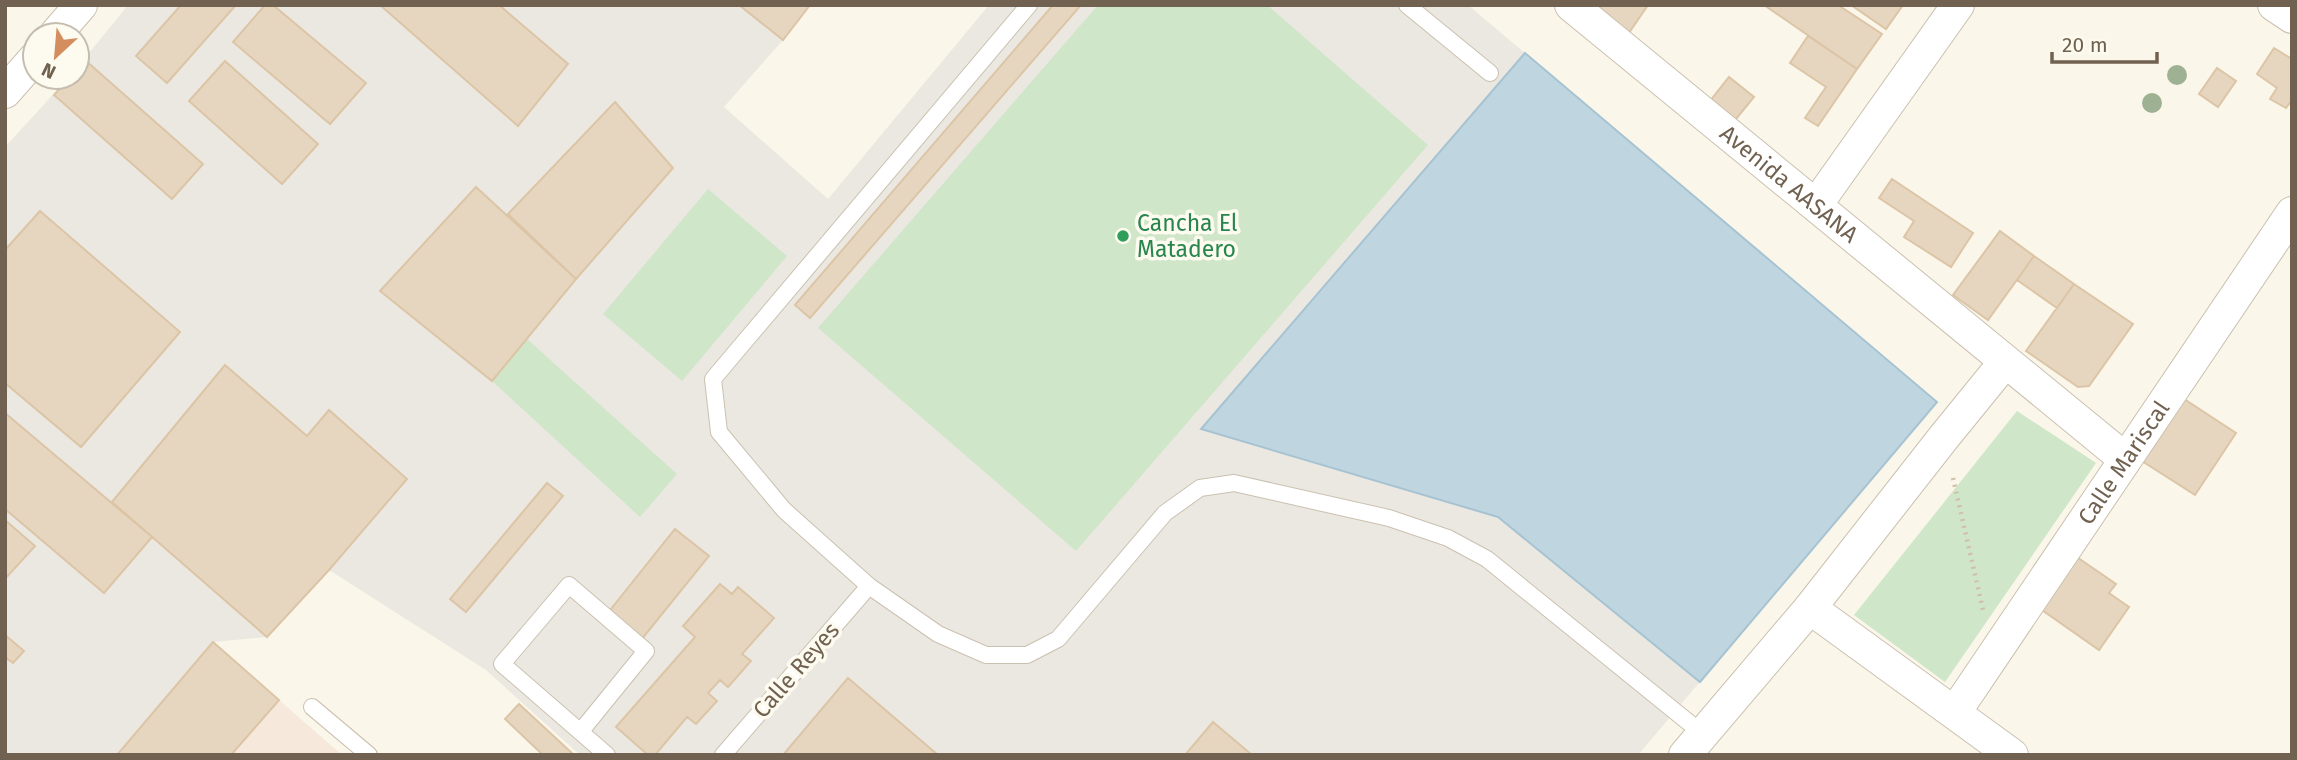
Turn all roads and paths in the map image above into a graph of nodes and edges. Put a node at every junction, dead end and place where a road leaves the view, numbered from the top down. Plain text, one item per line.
1 (81, 5) edge
2 (1029, 5) edge
3 (1407, 5) edge
4 (1571, 5) edge
5 (1958, 5) edge
6 (2274, 5) edge
7 (2292, 17) edge
8 (67, 21) edge
9 (1490, 73) dead end
10 (21, 74) edge
11 (5, 92) edge
12 (1816, 205) junction
13 (2292, 213) edge
14 (2005, 362) junction
15 (1944, 437) junction
16 (2126, 459) junction
17 (869, 586) junction
18 (1811, 608) junction
19 (1993, 655) junction
20 (312, 707) dead end
21 (1955, 712) junction
22 (581, 731) junction
23 (1694, 745) edge
24 (369, 755) edge
25 (607, 755) edge
26 (723, 755) edge
27 (2012, 755) edge

1 - 8 street
2 - 17 lane
3 - 9 lane
4 - 12 street, Avenida AASANA
5 - 12 street
6 - 7 street
10 - 11 street
12 - 14 street, Avenida AASANA
13 - 16 street, Calle Mariscal
14 - 15 street
14 - 16 street, Avenida AASANA
15 - 18 street
15 - 19 path
16 - 19 street, Calle Mariscal
17 - 23 lane
17 - 26 lane, Calle Reyes
18 - 21 street
18 - 23 street
19 - 21 street, Calle Mariscal
20 - 24 lane
21 - 27 street
22 - 22 lane
22 - 25 lane

